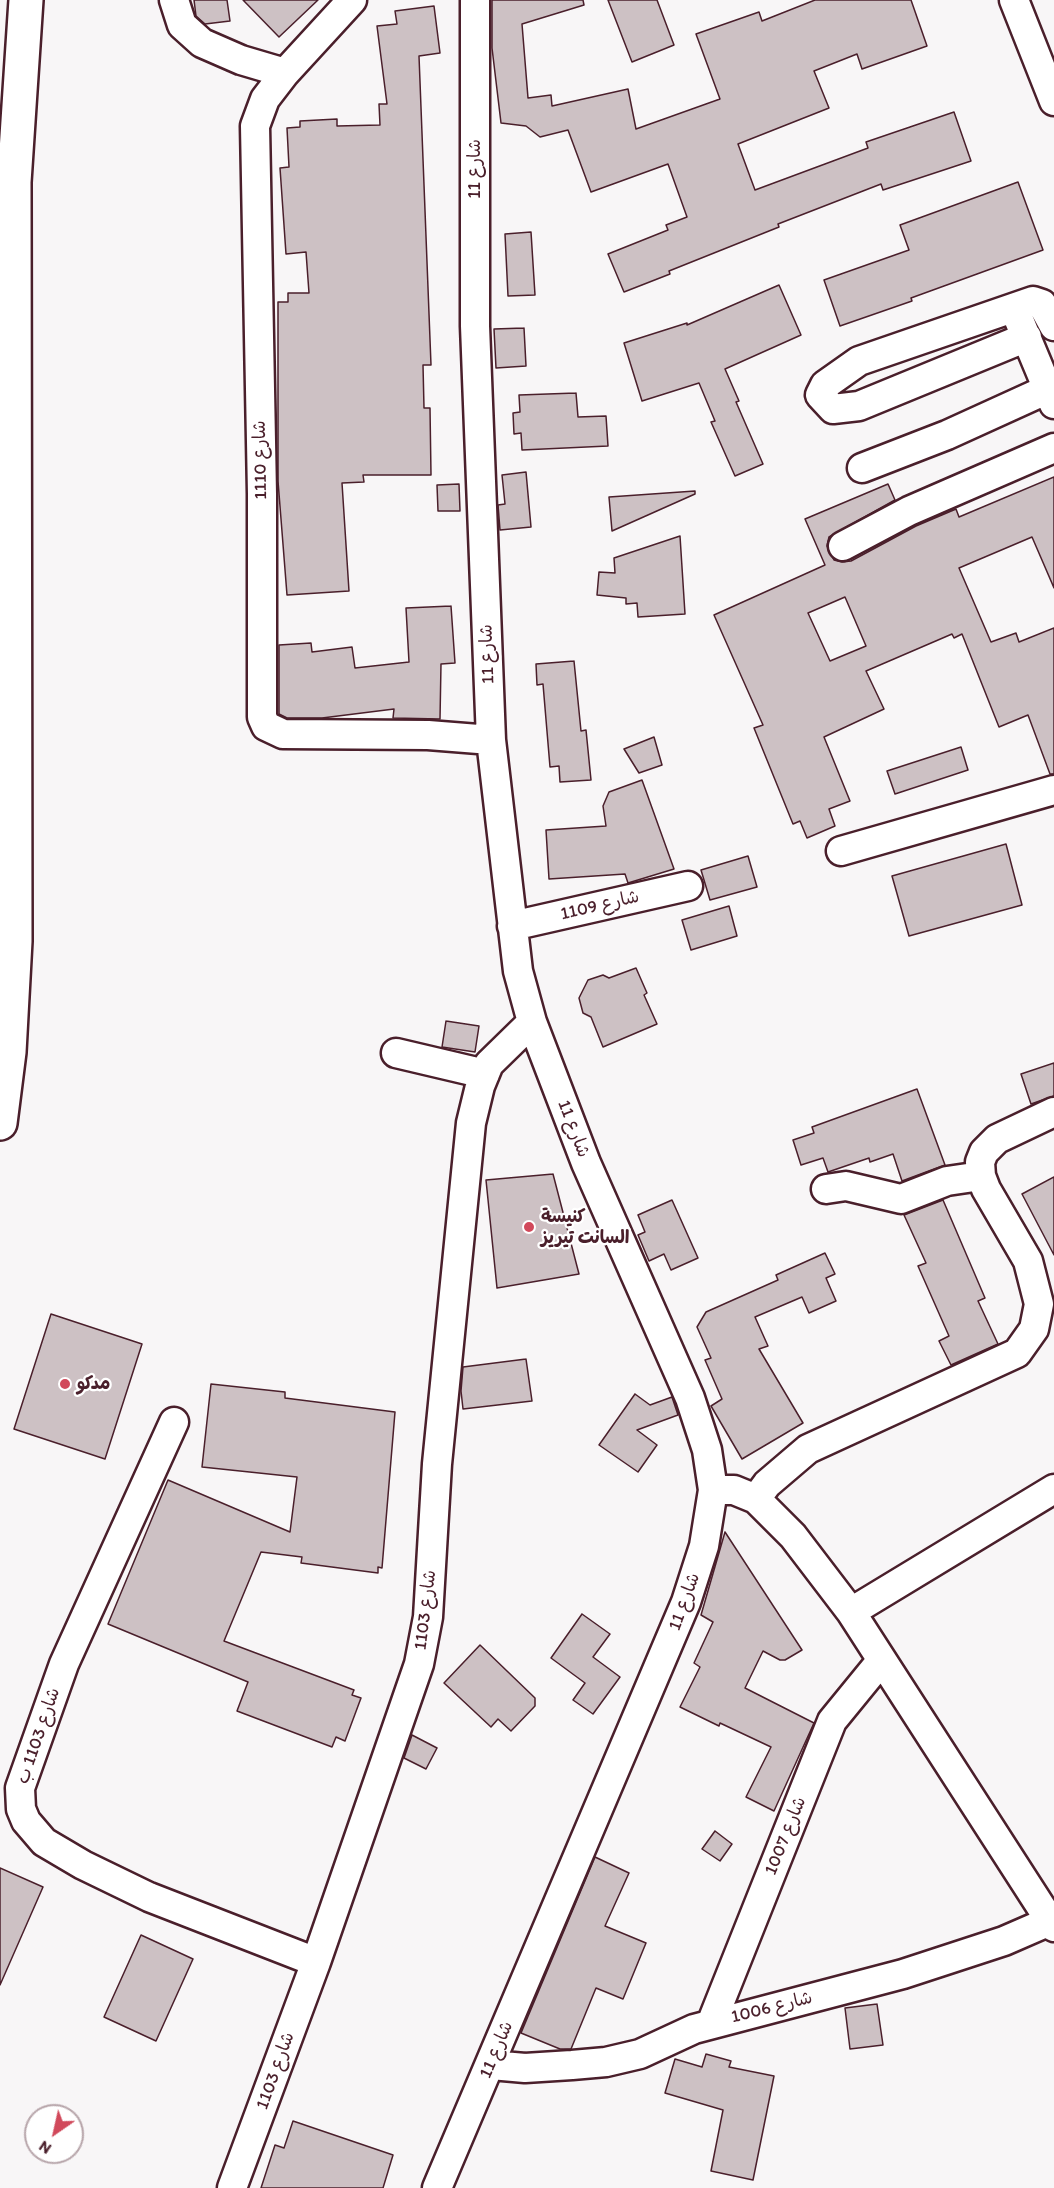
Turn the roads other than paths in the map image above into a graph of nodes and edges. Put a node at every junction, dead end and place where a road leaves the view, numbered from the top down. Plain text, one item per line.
1 (26, 0) edge
2 (174, 0) edge
3 (352, 0) edge
4 (475, 0) edge
5 (1014, 0) edge
6 (285, 73) junction
7 (1054, 101) edge
8 (1014, 309) junction
9 (1054, 326) edge
10 (1027, 337) junction
11 (1051, 396) edge
12 (1054, 448) edge
13 (862, 468) dead end
14 (843, 546) dead end
15 (491, 740) junction
16 (1054, 790) edge
17 (841, 851) dead end
18 (688, 886) dead end
19 (512, 926) junction
20 (532, 1022) junction
21 (396, 1053) dead end
22 (485, 1074) junction
23 (1054, 1112) edge
24 (0, 1123) edge
25 (981, 1176) junction
26 (826, 1189) dead end
27 (174, 1422) dead end
28 (1054, 1489) edge
29 (713, 1490) junction
30 (756, 1499) junction
31 (851, 1612) junction
32 (881, 1661) junction
33 (1052, 1924) edge
34 (316, 1962) junction
35 (711, 2024) junction
36 (491, 2065) junction
37 (232, 2188) edge
38 (437, 2188) edge

1 - 24 highway
2 - 6 street
3 - 6 street, شارع 1110
4 - 15 street, شارع 11
5 - 7 street
6 - 15 street, شارع 1110
8 - 9 street
8 - 10 street
8 - 10 street
10 - 11 street
11 - 13 street
12 - 14 street
15 - 19 street, شارع 11
16 - 17 street
18 - 19 street, شارع 1109
19 - 20 street, شارع 11
20 - 22 street, شارع 1103
20 - 29 street, شارع 11
21 - 22 street
22 - 34 street, شارع 1103
23 - 25 street
25 - 26 street
25 - 30 street
27 - 34 street, شارع 1103 ب
28 - 31 street
29 - 30 street
29 - 36 street, شارع 11
30 - 31 street
31 - 32 street
32 - 33 street
32 - 35 street, شارع 1007
33 - 35 street, شارع 1006
34 - 37 street, شارع 1103
35 - 36 street, شارع 1006
36 - 38 street, شارع 11

